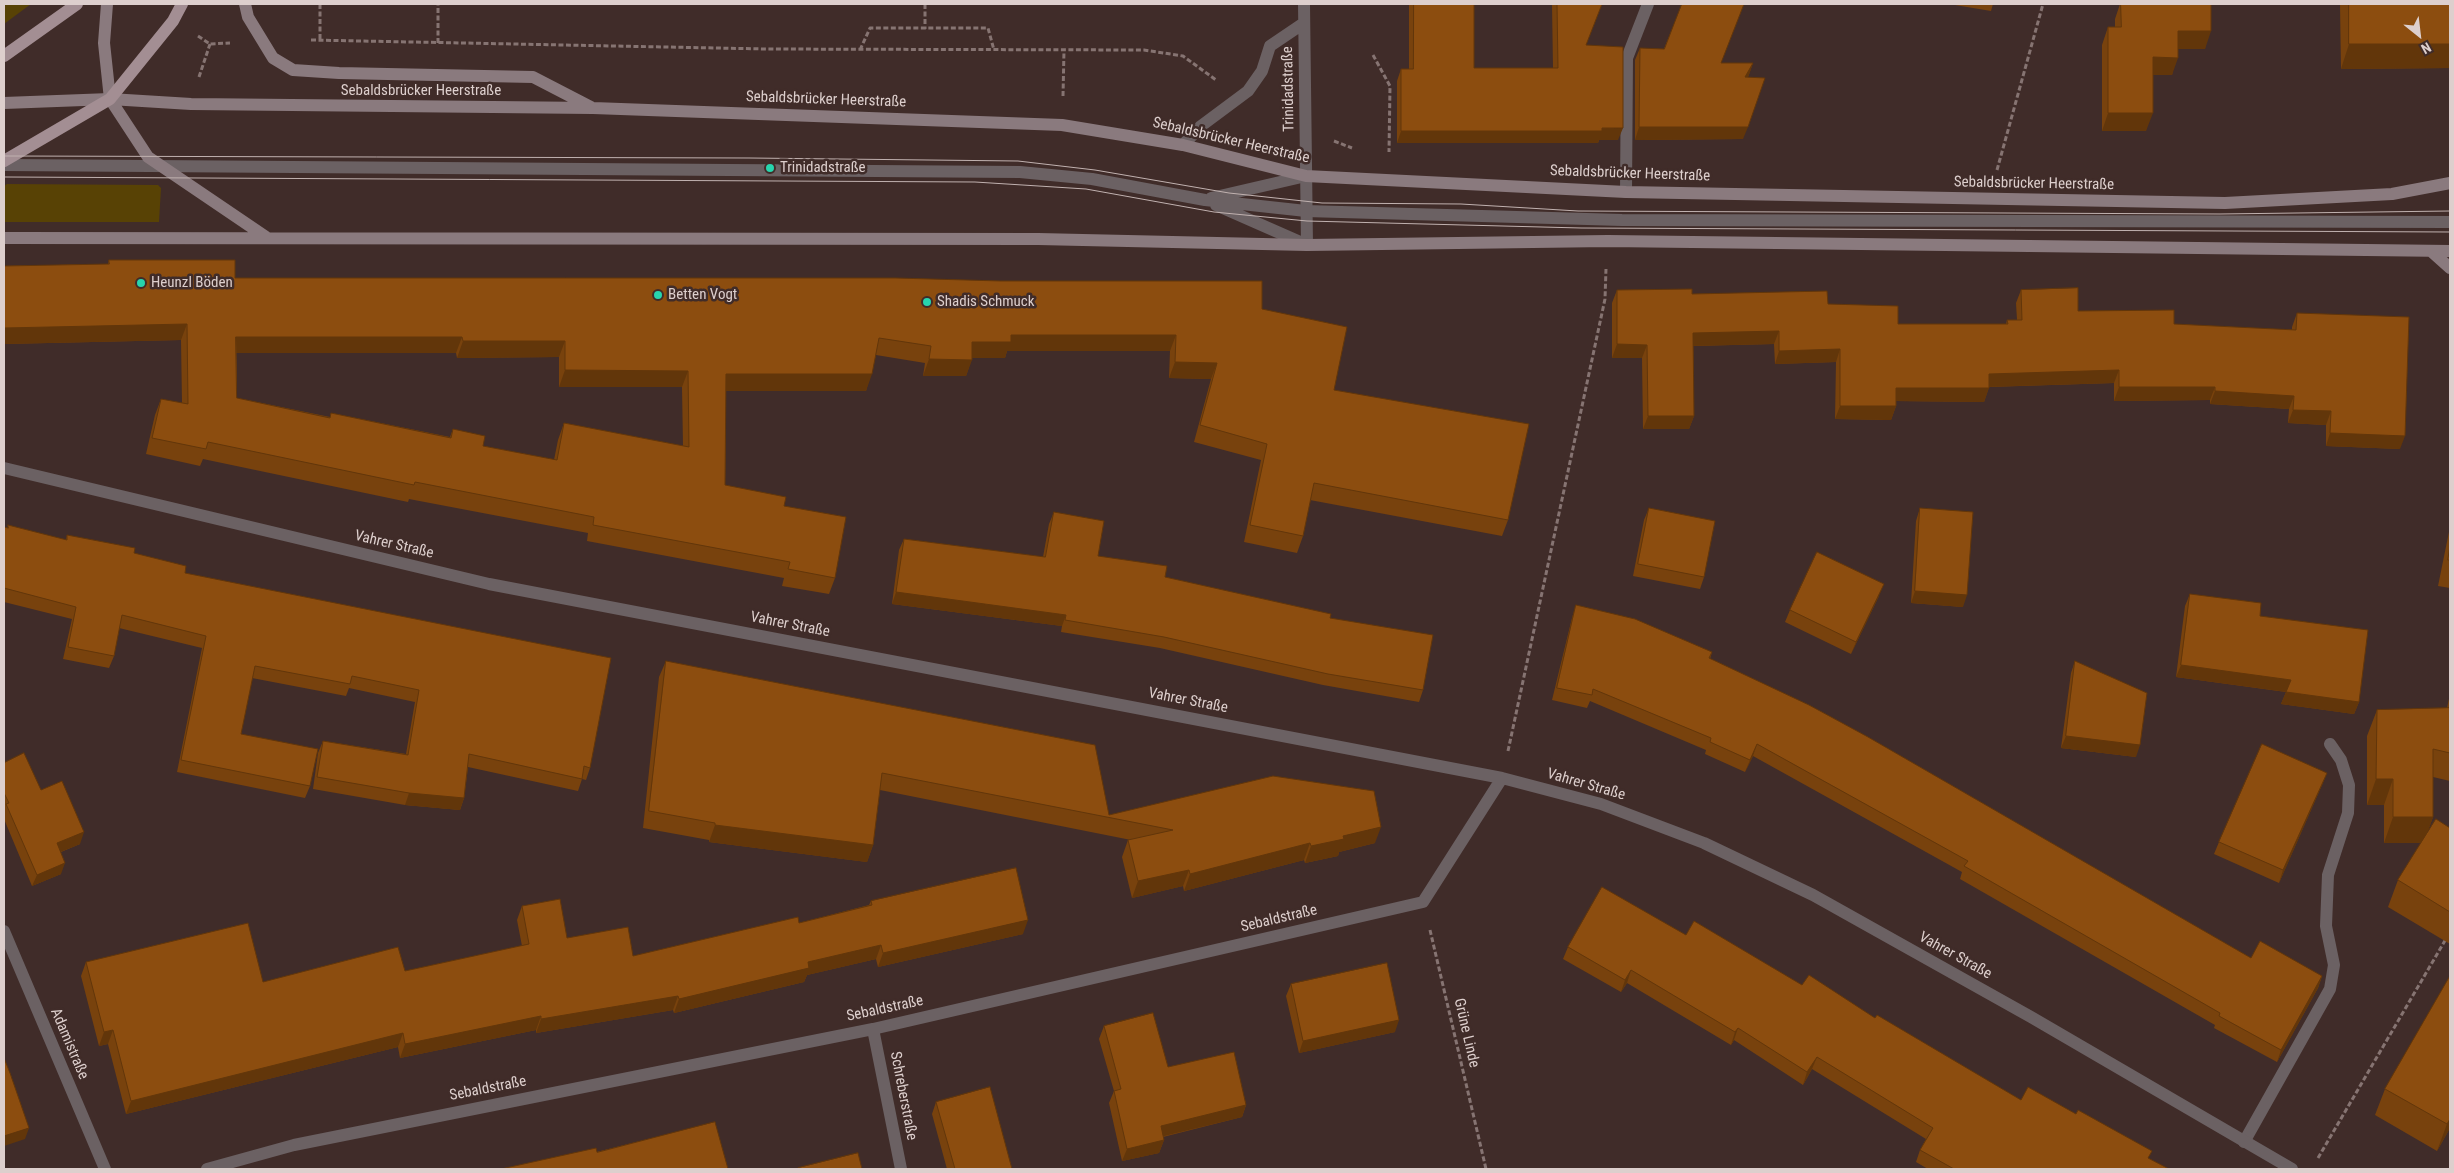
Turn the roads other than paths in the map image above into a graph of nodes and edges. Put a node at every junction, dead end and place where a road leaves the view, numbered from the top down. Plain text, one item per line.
1 (77, 4) edge
2 (107, 4) edge
3 (182, 4) edge
4 (245, 4) edge
5 (1304, 4) edge
6 (1648, 4) edge
7 (1304, 23) junction
8 (4, 56) edge
9 (110, 99) junction
10 (4, 103) edge
11 (593, 108) junction
12 (1183, 145) junction
13 (4, 161) edge
14 (4, 165) edge
15 (161, 166) junction
16 (1306, 176) junction
17 (2450, 183) edge
18 (1626, 192) junction
19 (1204, 200) junction
20 (1306, 211) junction
21 (2450, 222) edge
22 (266, 237) junction
23 (4, 238) edge
24 (1307, 245) junction
25 (2430, 251) junction
26 (2450, 251) edge
27 (2450, 268) edge
28 (4, 468) edge
29 (2330, 744) dead end
30 (1502, 778) junction
31 (4, 931) edge
32 (873, 1029) junction
33 (2244, 1142) junction
34 (105, 1169) edge
35 (207, 1169) edge
36 (901, 1169) edge
37 (2292, 1169) edge

1 - 8 main road
2 - 9 main road
3 - 9 main road
4 - 11 main road
5 - 7 street, Trinidadstraße
6 - 18 street
7 - 12 street, Trinidadstraße
7 - 16 street, Trinidadstraße
9 - 10 main road, Sebaldsbrücker Heerstraße
9 - 11 main road, Sebaldsbrücker Heerstraße
9 - 13 main road
9 - 15 main road
11 - 12 main road, Sebaldsbrücker Heerstraße
12 - 16 main road, Sebaldsbrücker Heerstraße
14 - 15 street
15 - 19 street
15 - 22 main road
16 - 18 main road, Sebaldsbrücker Heerstraße
16 - 19 street
16 - 20 street, Trinidadstraße
17 - 18 main road, Sebaldsbrücker Heerstraße
19 - 20 street
19 - 24 street
20 - 21 street
20 - 24 street, Trinidadstraße
22 - 23 main road
22 - 24 main road
24 - 25 main road
25 - 26 main road
25 - 27 main road
28 - 30 street, Vahrer Straße
29 - 33 street
30 - 32 street, Sebaldstraße
30 - 33 street, Vahrer Straße
31 - 34 street, Adamistraße
32 - 35 street, Sebaldstraße
32 - 36 street, Schreberstraße
33 - 37 street, Vahrer Straße

